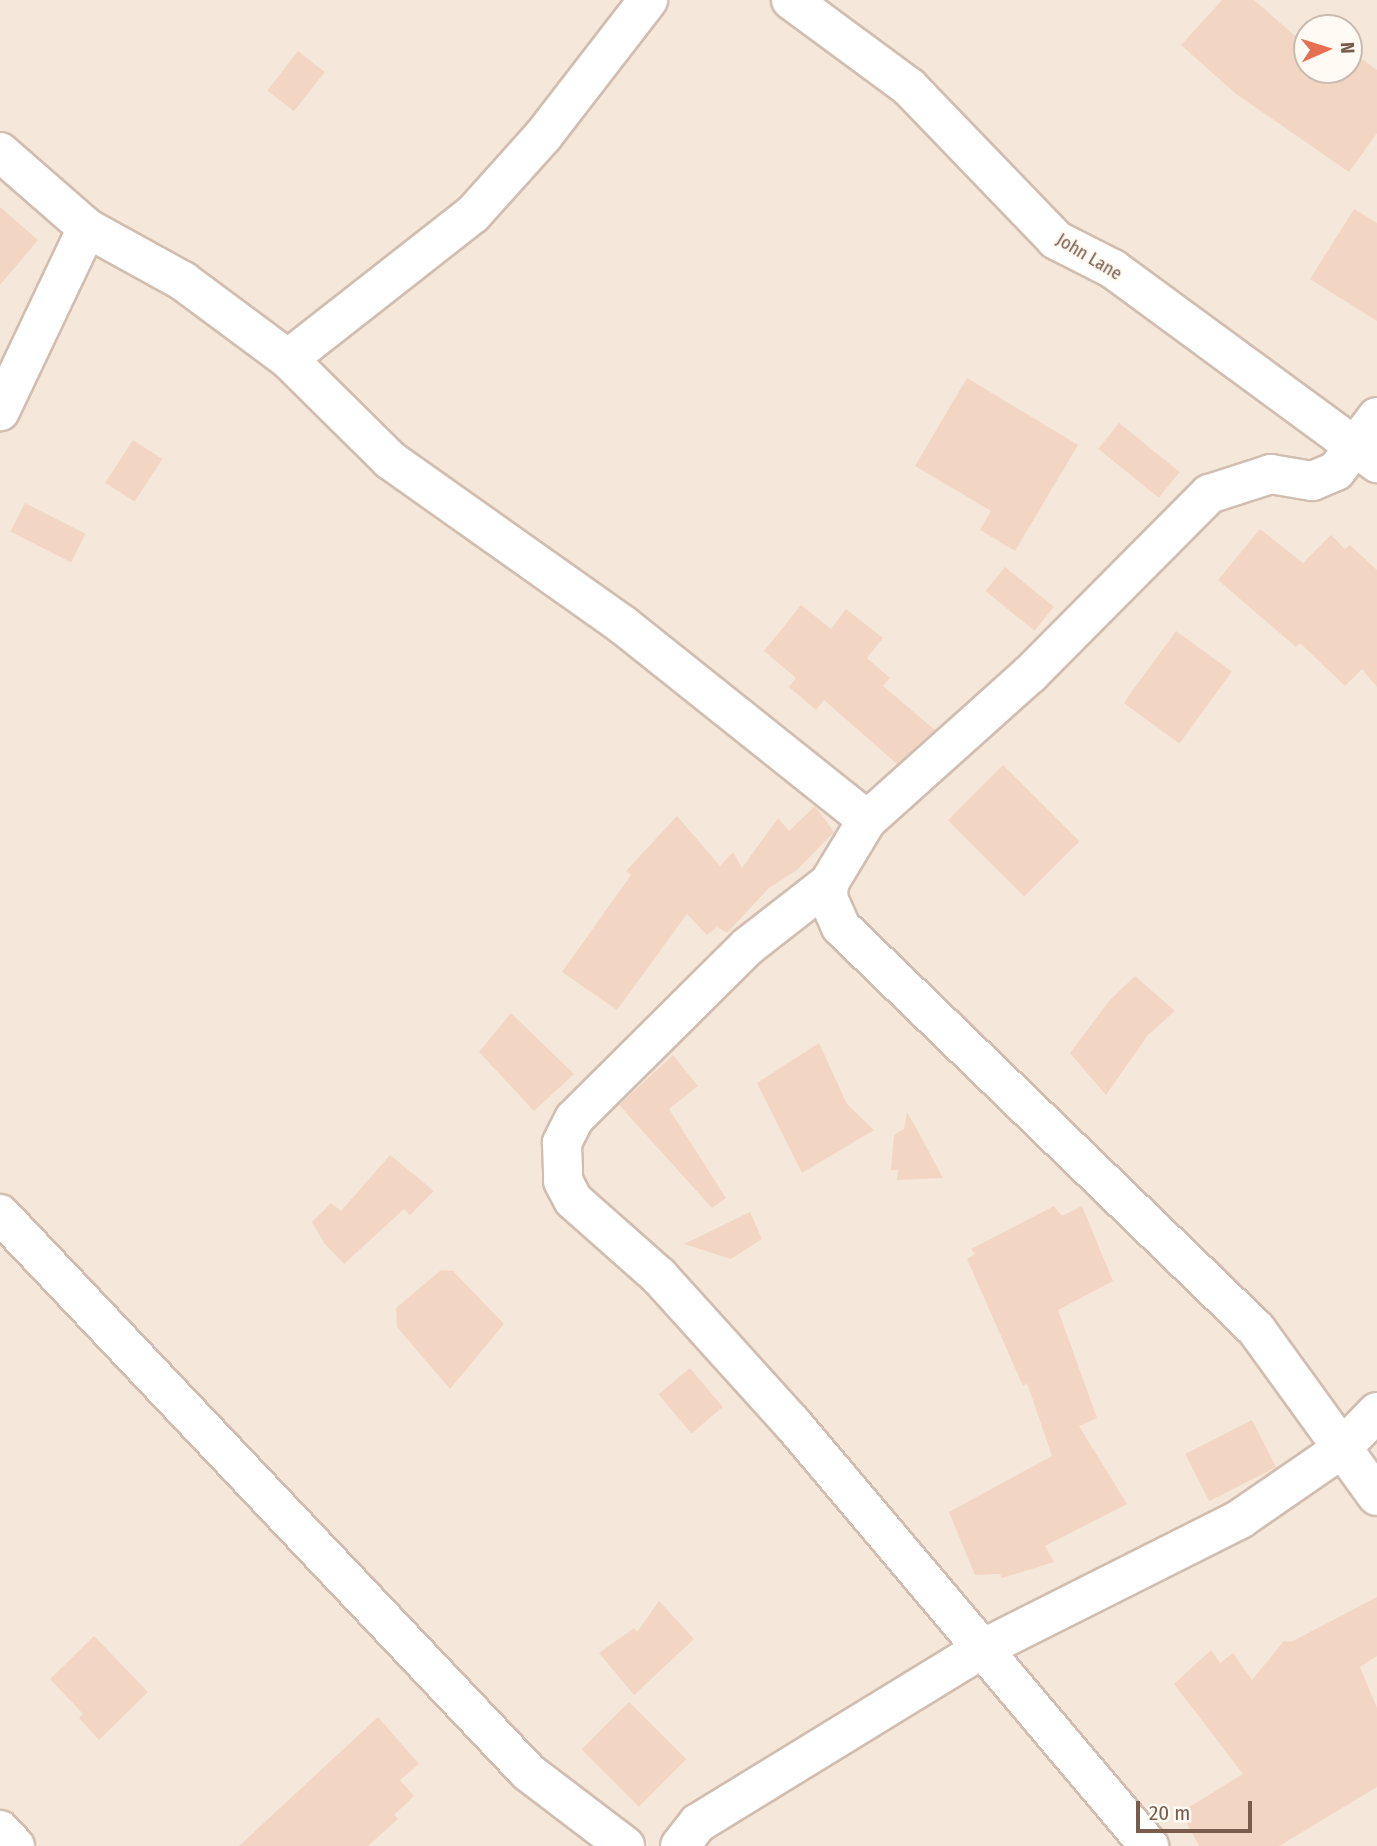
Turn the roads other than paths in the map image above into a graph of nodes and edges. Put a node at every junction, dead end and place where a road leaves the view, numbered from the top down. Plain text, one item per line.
1 (648, 0) edge
2 (791, 0) edge
3 (0, 152) edge
4 (87, 228) junction
5 (288, 359) junction
6 (0, 411) edge
7 (1370, 442) edge
8 (867, 820) junction
9 (829, 883) junction
10 (0, 1214) edge
11 (1377, 1412) edge
12 (1340, 1450) junction
13 (1377, 1496) edge
14 (984, 1648) junction
15 (0, 1830) edge
16 (15, 1846) edge
17 (625, 1846) edge
18 (680, 1846) edge
19 (1149, 1846) edge

1 - 5 street
2 - 7 street, John Lane
3 - 4 street
4 - 5 street
4 - 6 street
5 - 8 street
7 - 8 street
8 - 9 street
9 - 12 street
9 - 14 street
10 - 17 street
11 - 12 street
12 - 13 street
12 - 14 street
14 - 18 street
14 - 19 street
15 - 16 street

